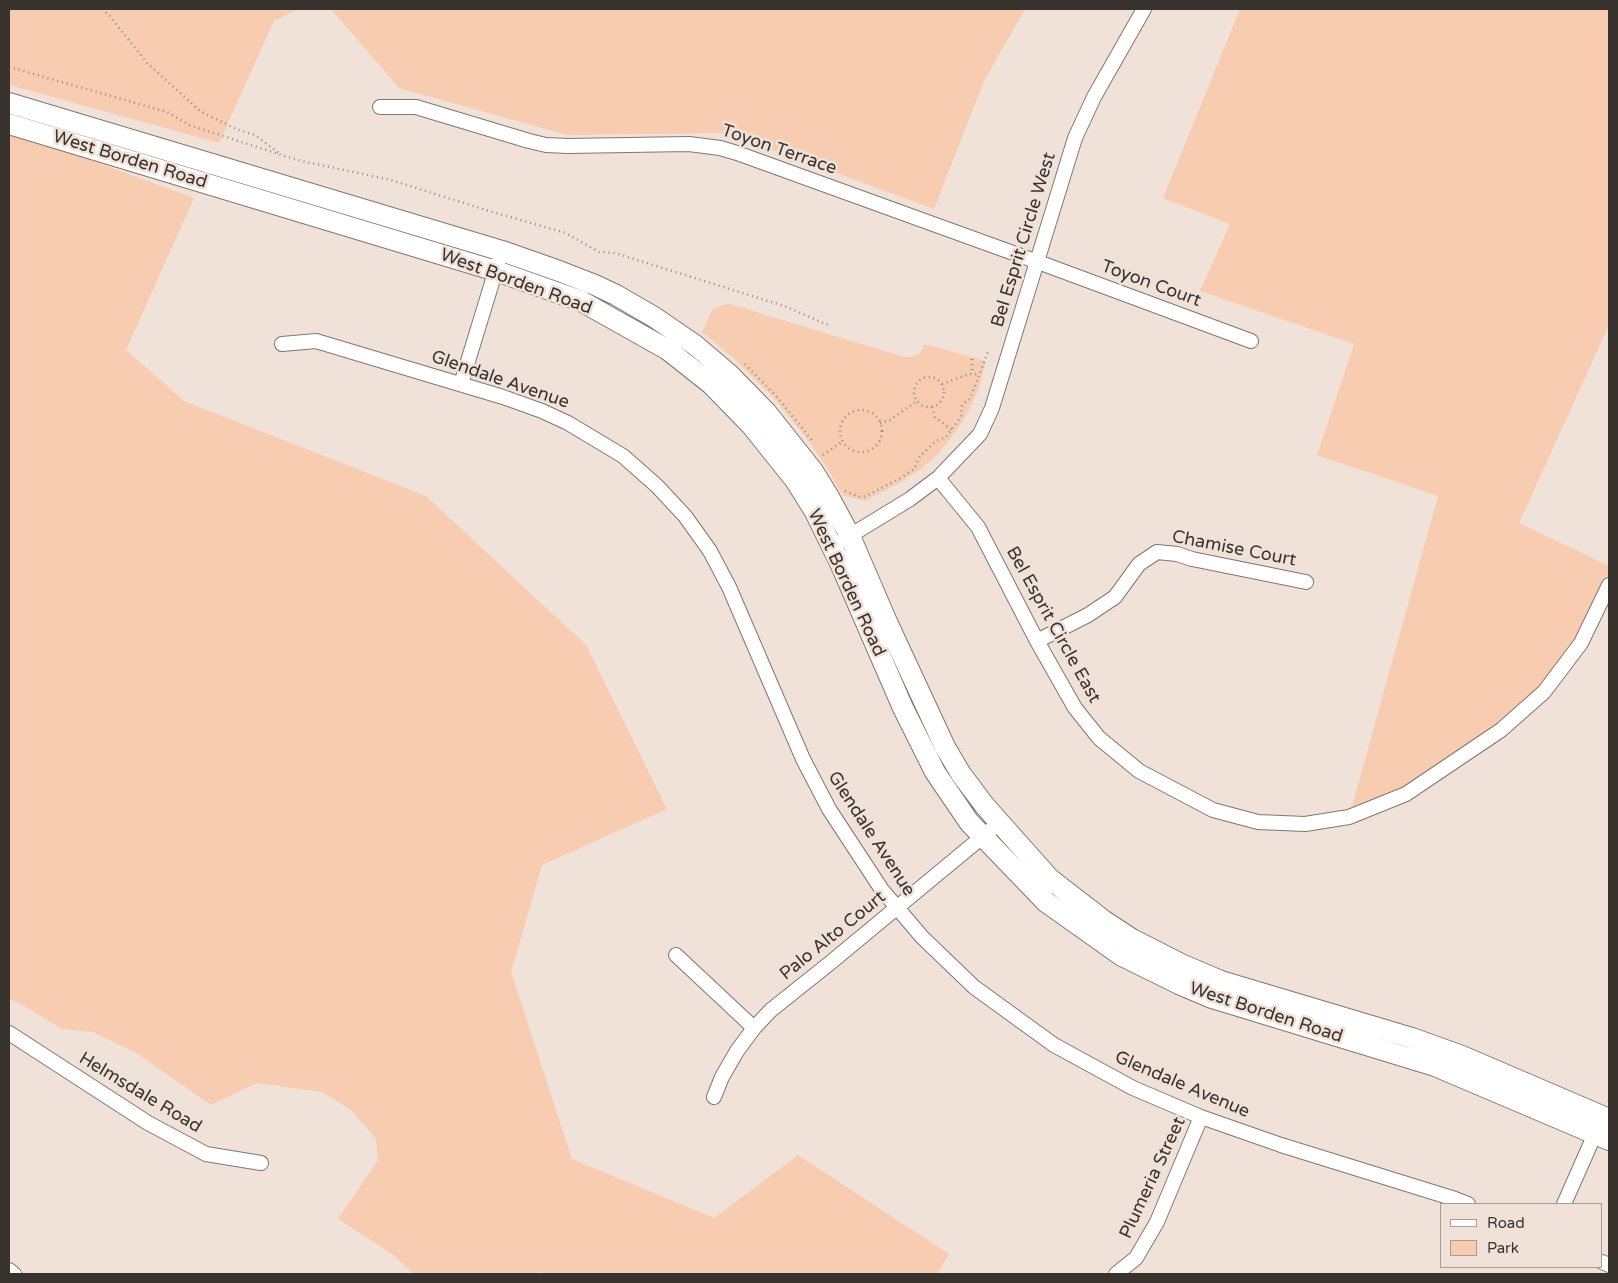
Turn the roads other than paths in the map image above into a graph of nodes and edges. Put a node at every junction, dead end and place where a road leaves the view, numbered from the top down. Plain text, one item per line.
1 (1144, 9) edge
2 (9, 103) edge
3 (380, 108) dead end
4 (9, 124) edge
5 (502, 251) junction
6 (1038, 262) junction
7 (496, 271) junction
8 (1251, 342) dead end
9 (282, 344) dead end
10 (461, 384) junction
11 (938, 478) junction
12 (850, 536) junction
13 (832, 546) junction
14 (1306, 582) dead end
15 (1609, 586) edge
16 (1038, 641) junction
17 (999, 823) junction
18 (982, 838) junction
19 (897, 908) junction
20 (676, 955) dead end
21 (754, 1028) junction
22 (9, 1033) edge
23 (714, 1097) dead end
24 (1201, 1117) junction
25 (1604, 1127) edge
26 (261, 1163) dead end
27 (1465, 1203) edge
28 (1565, 1203) edge
29 (9, 1270) edge
30 (14, 1274) edge
31 (1116, 1274) edge

1 - 6 street, Bel Esprit Circle West
2 - 5 main road, West Borden Road
3 - 6 street, Toyon Terrace
4 - 7 main road, West Borden Road
5 - 7 street
5 - 12 main road, West Borden Road
6 - 8 street, Toyon Court
6 - 11 street, Bel Esprit Circle West
7 - 10 street
7 - 13 main road, West Borden Road
9 - 10 street, Glendale Avenue
10 - 19 street, Glendale Avenue
11 - 12 street, Bel Esprit Circle West
11 - 16 street, Bel Esprit Circle East
12 - 13 street, Bel Esprit Circle West
12 - 17 main road, West Borden Road
13 - 18 main road, West Borden Road
14 - 16 street, Chamise Court
15 - 16 street, Bel Esprit Circle East
17 - 18 street, Palo Alto Court
17 - 25 main road, West Borden Road
18 - 19 street, Palo Alto Court
18 - 25 main road, West Borden Road
19 - 21 street, Palo Alto Court
19 - 24 street, Glendale Avenue
20 - 21 street
21 - 23 street, Palo Alto Court
22 - 26 street, Helmsdale Road
24 - 27 street, Glendale Avenue
24 - 31 street, Plumeria Street
25 - 28 street
29 - 30 street

